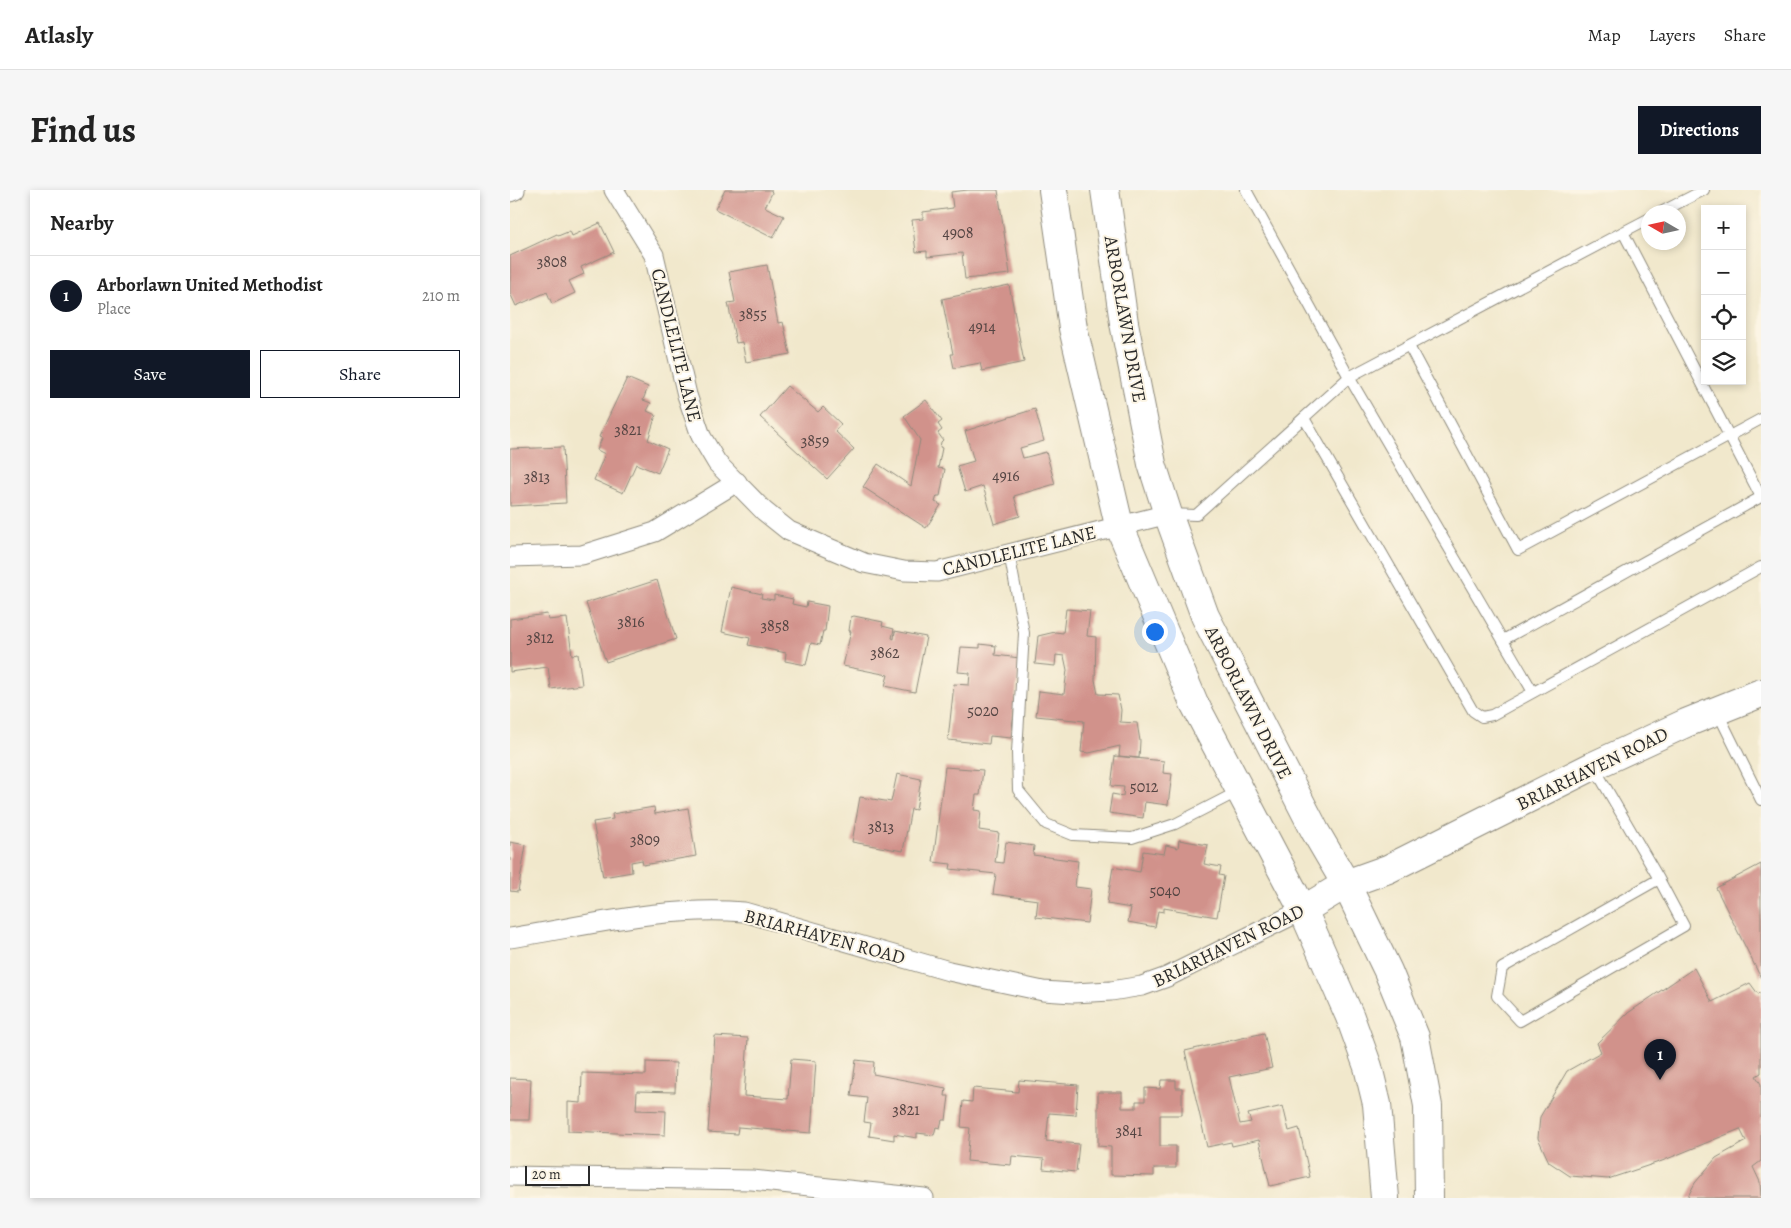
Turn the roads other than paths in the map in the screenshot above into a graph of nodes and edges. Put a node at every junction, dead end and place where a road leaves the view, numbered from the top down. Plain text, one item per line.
1 (514, 190) edge
2 (614, 190) edge
3 (1053, 190) edge
4 (1105, 190) edge
5 (1246, 190) edge
6 (1704, 190) edge
7 (510, 192) edge
8 (1675, 205) edge
9 (1641, 223) edge
10 (1623, 232) junction
11 (1409, 346) junction
12 (1349, 378) junction
13 (1304, 418) junction
14 (1761, 419) edge
15 (1730, 436) junction
16 (737, 482) junction
17 (1761, 497) edge
18 (1168, 514) junction
19 (1119, 525) junction
20 (1009, 553) junction
21 (510, 557) edge
22 (1761, 566) edge
23 (1503, 640) junction
24 (1533, 692) junction
25 (1761, 693) edge
26 (1716, 711) junction
27 (1593, 766) junction
28 (1240, 790) junction
29 (1761, 800) edge
30 (1659, 879) junction
31 (1346, 884) junction
32 (1302, 910) junction
33 (510, 938) edge
34 (510, 1176) edge
35 (924, 1198) edge
36 (1385, 1198) edge
37 (1429, 1198) edge

1 - 7 street
2 - 16 street, CANDLELITE LANE
3 - 19 main road
4 - 18 main road, ARBORLAWN DRIVE
5 - 12 lane
6 - 8 lane
9 - 10 lane
10 - 11 lane
10 - 15 lane
11 - 12 lane
11 - 15 lane
12 - 13 lane
12 - 23 lane
13 - 18 lane
13 - 24 lane
14 - 15 lane
15 - 17 lane
16 - 20 street, CANDLELITE LANE
16 - 21 street
17 - 23 lane
18 - 19 street, CANDLELITE LANE
18 - 31 main road, ARBORLAWN DRIVE
19 - 20 street, CANDLELITE LANE
19 - 28 main road
20 - 28 lane
22 - 24 lane
23 - 24 lane
25 - 26 main road, BRIARHAVEN ROAD
26 - 27 main road, BRIARHAVEN ROAD
26 - 29 lane
27 - 30 lane
27 - 31 main road, BRIARHAVEN ROAD
28 - 32 main road
30 - 30 lane
31 - 32 main road, BRIARHAVEN ROAD
31 - 37 main road, ARBORLAWN DRIVE
32 - 33 street, BRIARHAVEN ROAD
32 - 36 main road
34 - 35 street

